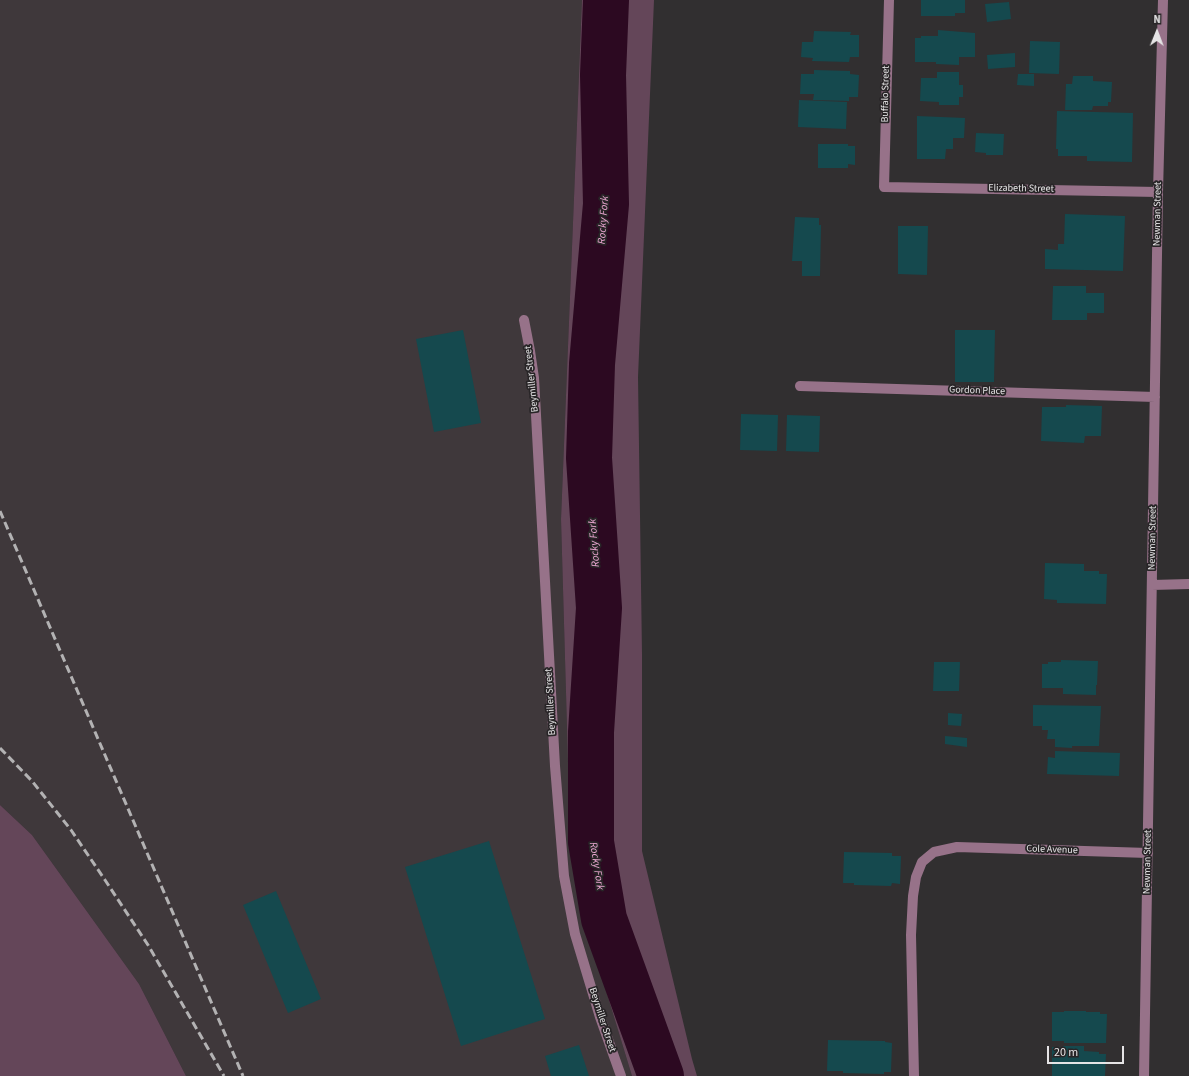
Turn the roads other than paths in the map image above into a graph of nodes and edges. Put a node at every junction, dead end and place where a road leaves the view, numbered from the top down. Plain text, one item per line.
1 (889, 0) edge
2 (1164, 0) edge
3 (884, 187) joint
4 (1158, 192) junction
5 (524, 320) dead end
6 (800, 386) dead end
7 (1155, 397) junction
8 (1189, 584) edge
9 (1152, 585) junction
10 (1148, 853) junction
11 (621, 1076) edge
12 (914, 1076) edge
13 (1144, 1076) edge

1 - 3 street, Buffalo Street
2 - 4 street, Newman Street
3 - 4 street, Elizabeth Street
4 - 7 street, Newman Street
5 - 11 street, Beymiller Street
6 - 7 street, Gordon Place
7 - 9 street, Newman Street
8 - 9 street
9 - 10 street, Newman Street
10 - 12 street, Cole Avenue
10 - 13 street, Newman Street

